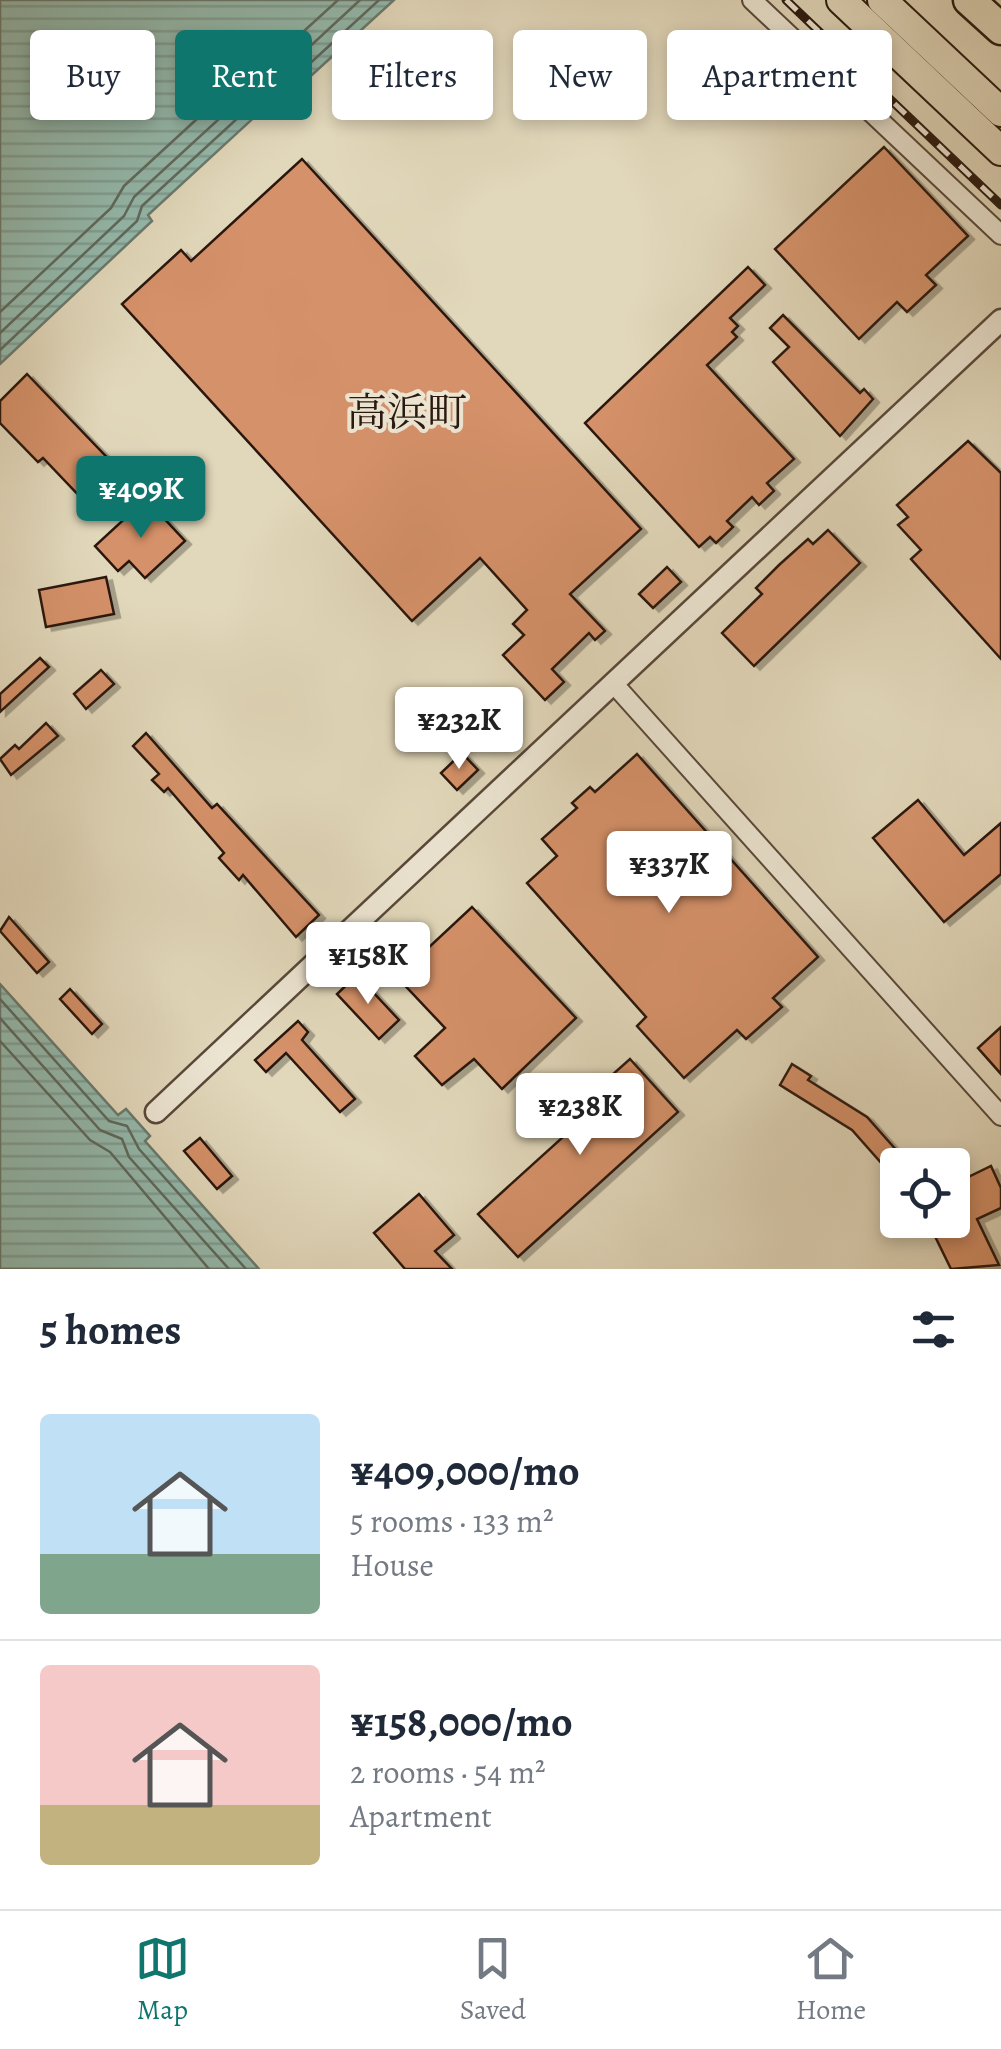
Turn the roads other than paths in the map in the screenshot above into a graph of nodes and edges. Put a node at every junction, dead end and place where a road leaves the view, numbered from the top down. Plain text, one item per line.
1 (752, 0) edge
2 (840, 0) edge
3 (882, 0) edge
4 (968, 1) edge
5 (1001, 29) edge
6 (1001, 112) edge
7 (1001, 151) edge
8 (1001, 235) edge
9 (1001, 320) edge
10 (613, 683) junction
11 (156, 1112) dead end
12 (1001, 1116) edge

1 - 8 street
2 - 7 highway
3 - 6 highway
4 - 5 highway
9 - 10 street
10 - 11 street
10 - 12 street

